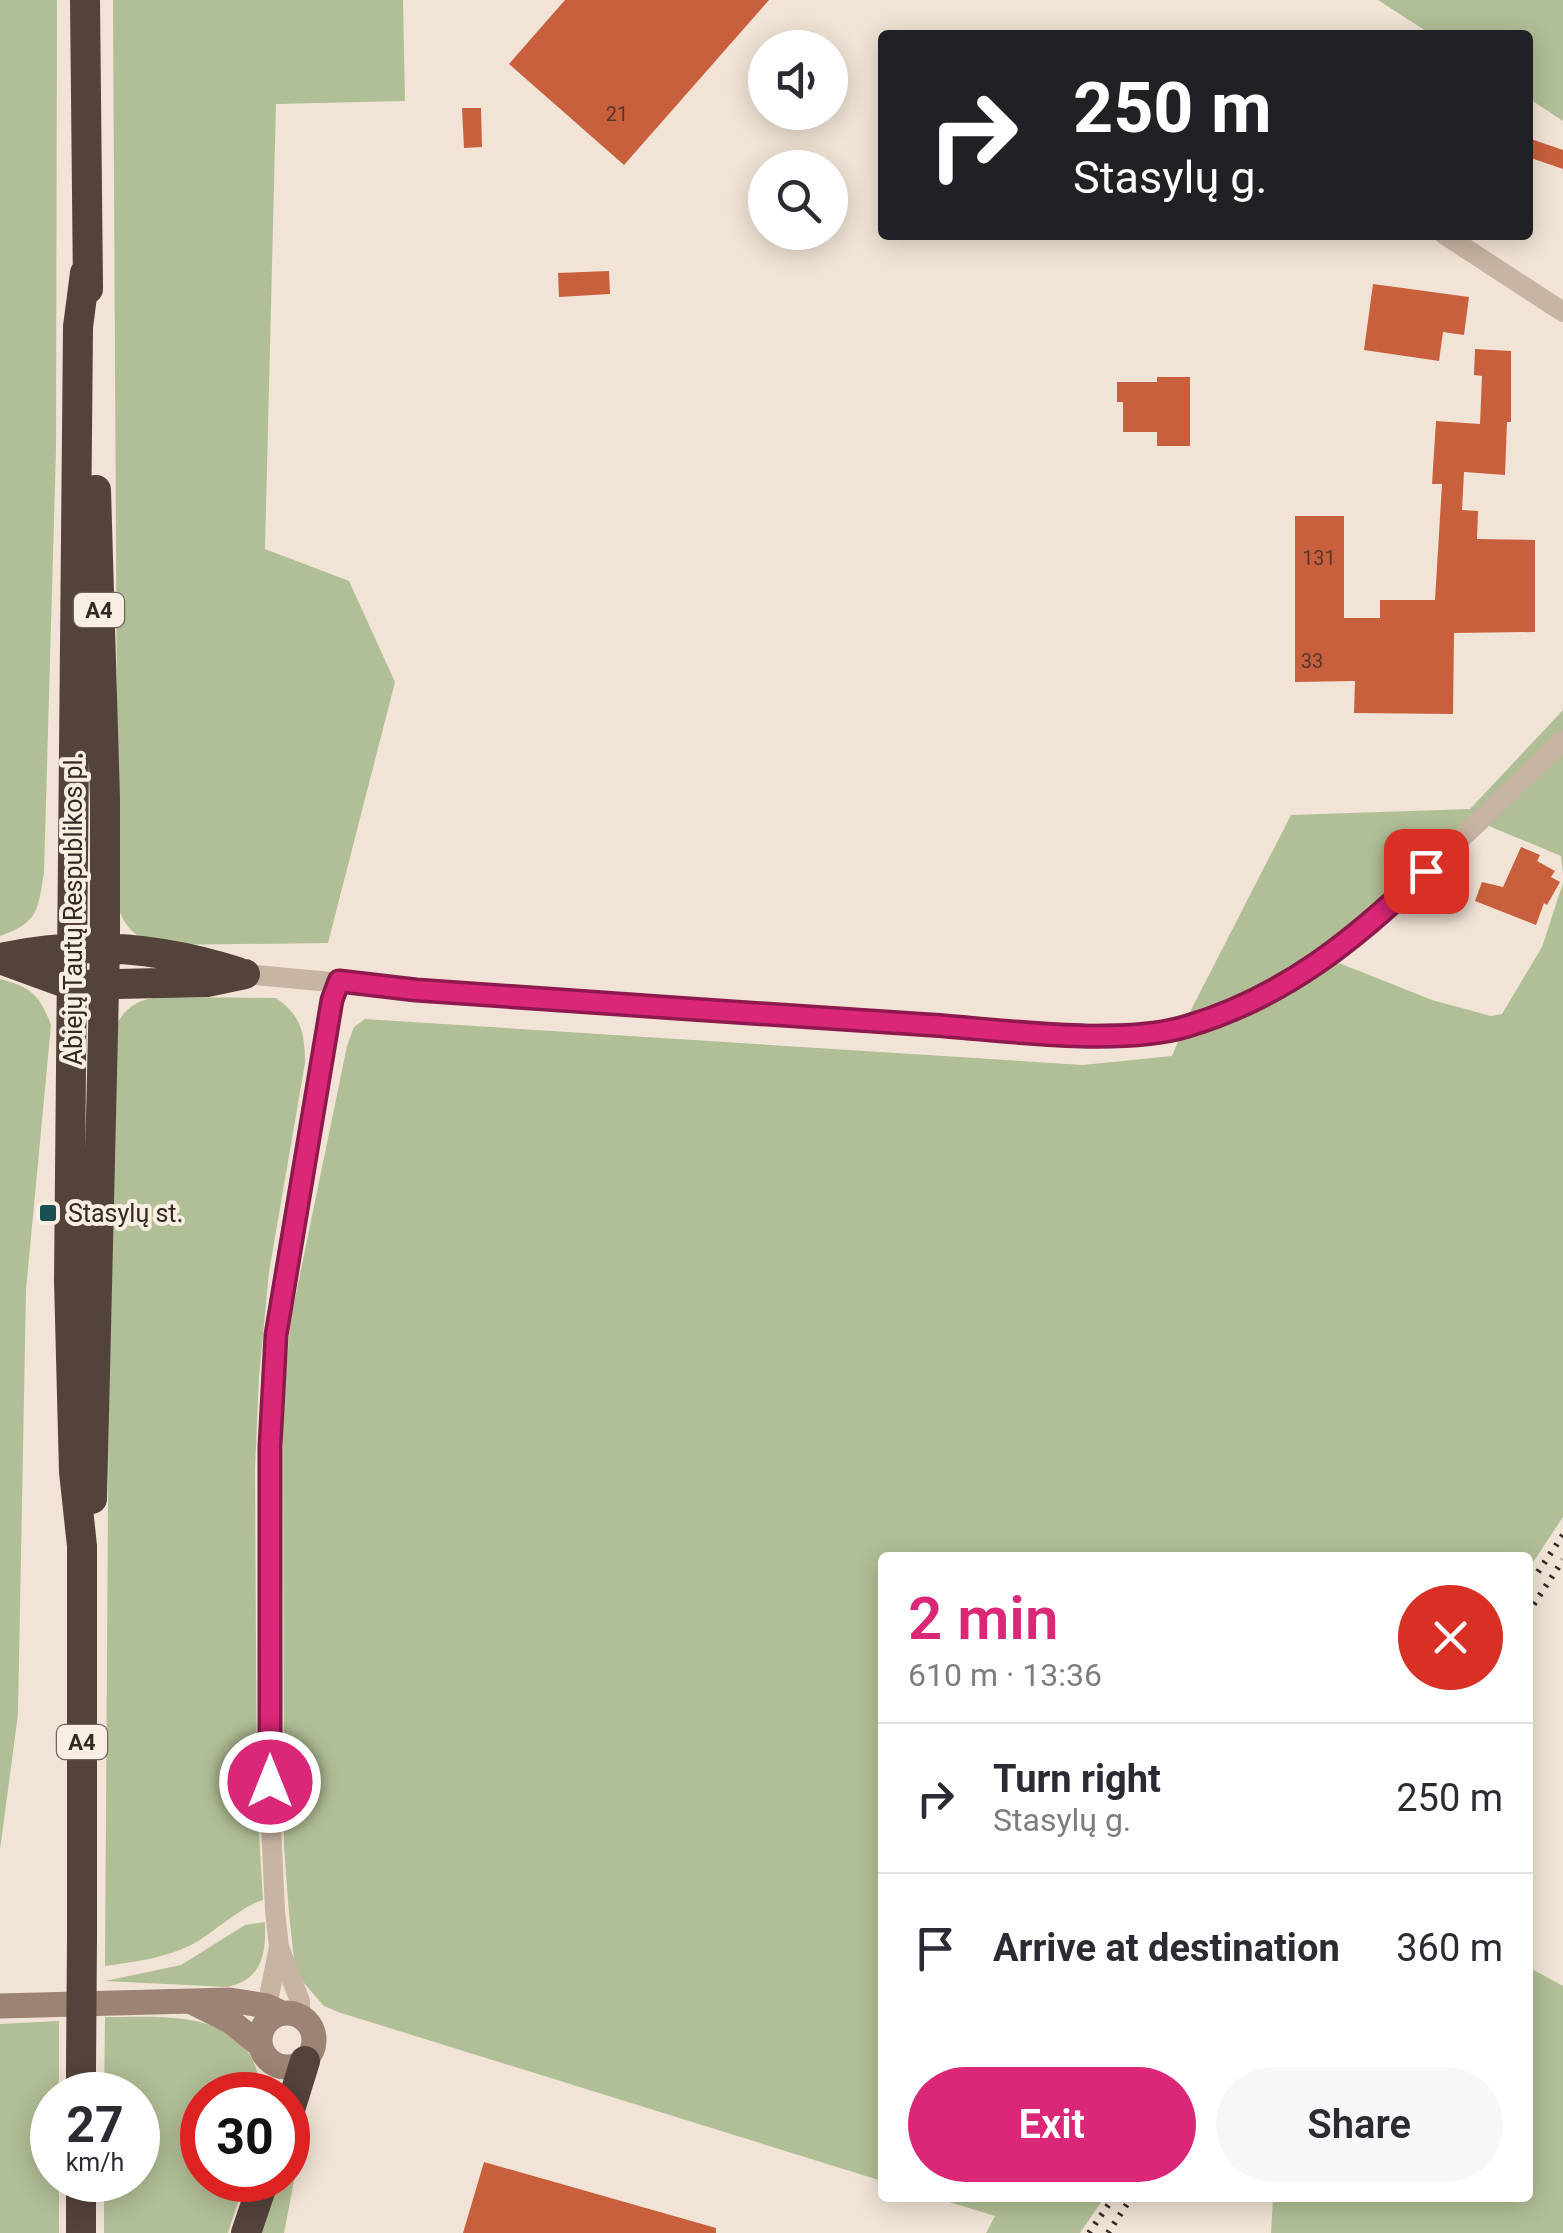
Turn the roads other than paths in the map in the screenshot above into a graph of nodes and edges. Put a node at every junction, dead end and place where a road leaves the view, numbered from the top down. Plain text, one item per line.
1 (85, 0) edge
2 (1453, 240) edge
3 (86, 272) junction
4 (1563, 312) edge
5 (1563, 740) edge
6 (72, 947) junction
7 (105, 948) junction
8 (0, 958) edge
9 (244, 974) junction
10 (339, 981) junction
11 (71, 984) junction
12 (104, 985) junction
13 (82, 1546) junction
14 (279, 1946) junction
15 (192, 2002) junction
16 (0, 2006) edge
17 (274, 2021) junction
18 (305, 2060) junction
19 (82, 2072) edge
20 (301, 2072) edge
21 (81, 2202) edge
22 (257, 2202) edge
23 (81, 2233) edge
24 (246, 2233) edge

1 - 3 highway, Abiejų Tautų Respublikos pl. / A4
2 - 4 street
3 - 6 highway, Abiejų Tautų Respublikos pl. / A4
3 - 7 highway, Abiejų Tautų Respublikos pl. / A4
5 - 10 street
6 - 7 highway
6 - 8 highway
6 - 11 highway, Abiejų Tautų Respublikos pl. / A4
7 - 9 highway
7 - 12 highway, Abiejų Tautų Respublikos pl. / A4
8 - 11 highway
9 - 10 street
9 - 12 highway
10 - 14 street
11 - 12 highway
11 - 13 highway, Abiejų Tautų Respublikos pl. / A4
12 - 13 highway, Abiejų Tautų Respublikos pl. / A4
13 - 19 highway, Abiejų Tautų Respublikos pl. / A4, bridge
14 - 17 street
14 - 17 street
15 - 16 main road
15 - 17 main road
15 - 17 main road
17 - 18 main road
17 - 18 main road
18 - 20 highway
21 - 23 highway
22 - 24 highway

